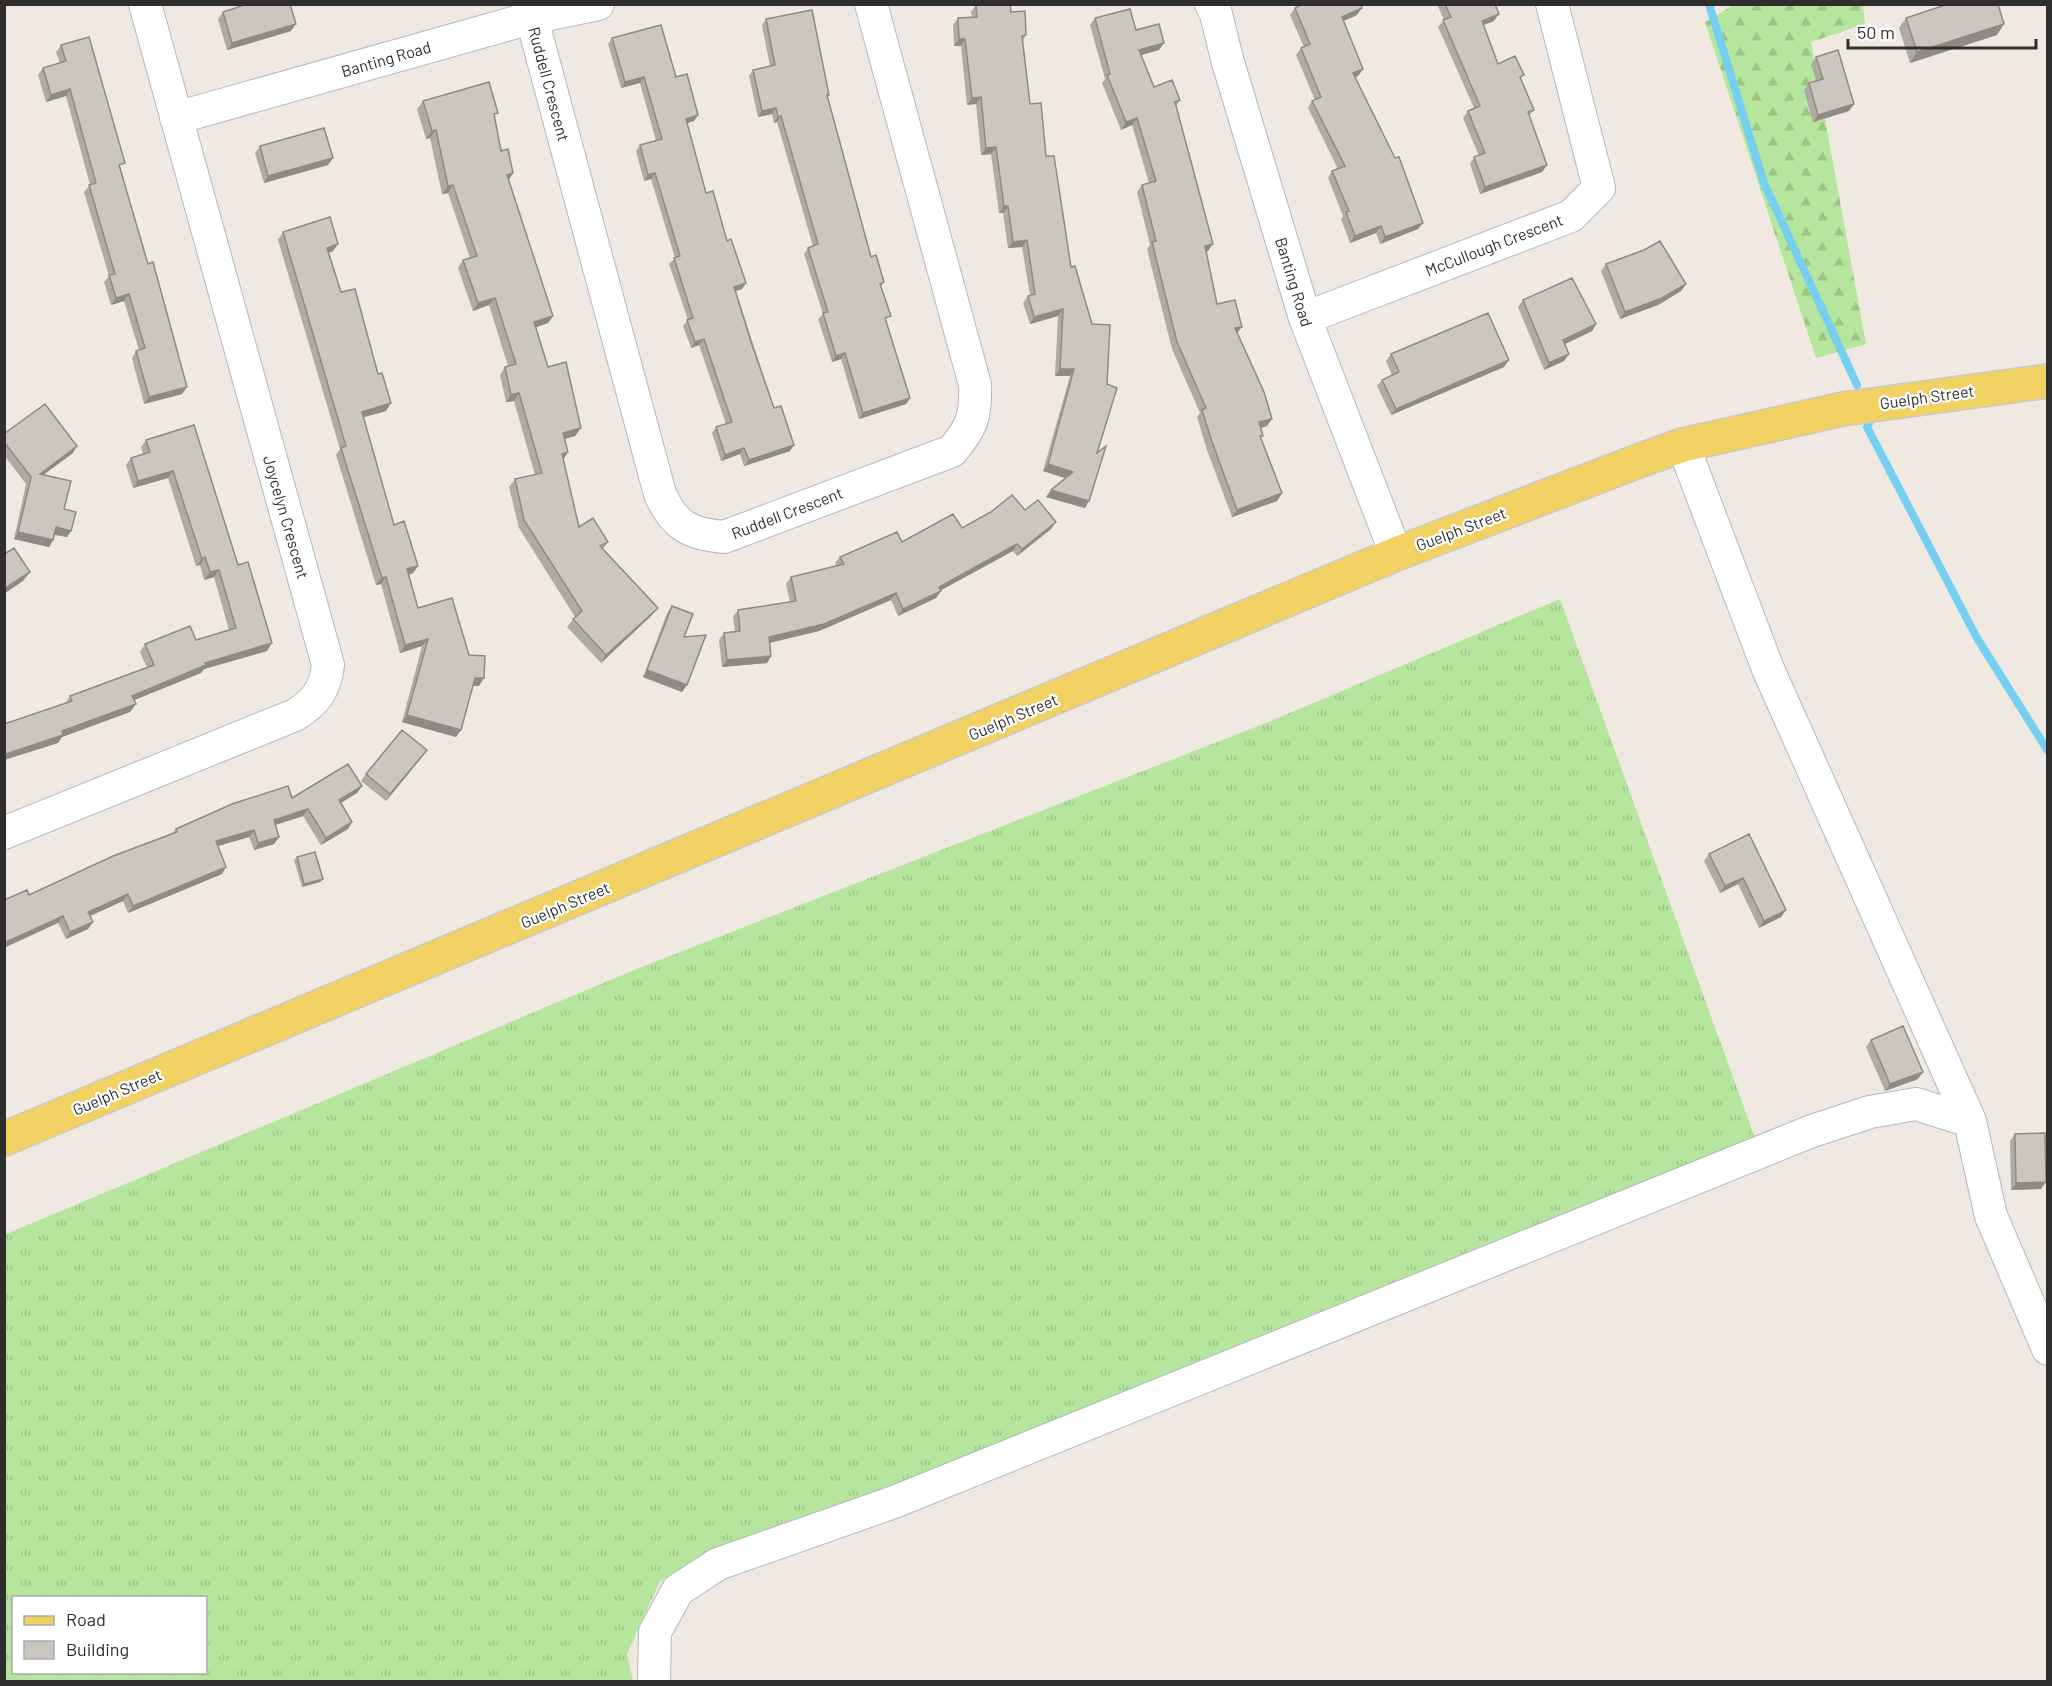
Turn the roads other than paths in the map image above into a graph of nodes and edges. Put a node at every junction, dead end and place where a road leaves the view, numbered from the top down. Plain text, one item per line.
1 (146, 4) edge
2 (598, 4) edge
3 (871, 4) edge
4 (1210, 4) edge
5 (1552, 4) edge
6 (530, 11) edge
7 (176, 118) junction
8 (1305, 318) junction
9 (2048, 381) edge
10 (1683, 445) junction
11 (1396, 554) junction
12 (4, 833) edge
13 (1970, 1121) junction
14 (4, 1139) edge
15 (2048, 1349) edge
16 (654, 1682) edge

1 - 7 street, Joycelyn Crescent
2 - 6 street, Banting Road
3 - 6 street, Ruddell Crescent
4 - 8 street, Banting Road
5 - 8 street, McCullough Crescent
6 - 7 street, Banting Road
7 - 12 street, Joycelyn Crescent
8 - 11 street, Banting Road
9 - 10 main road, Guelph Street
10 - 11 main road, Guelph Street
10 - 13 street
11 - 14 main road, Guelph Street
13 - 15 street
13 - 16 street

